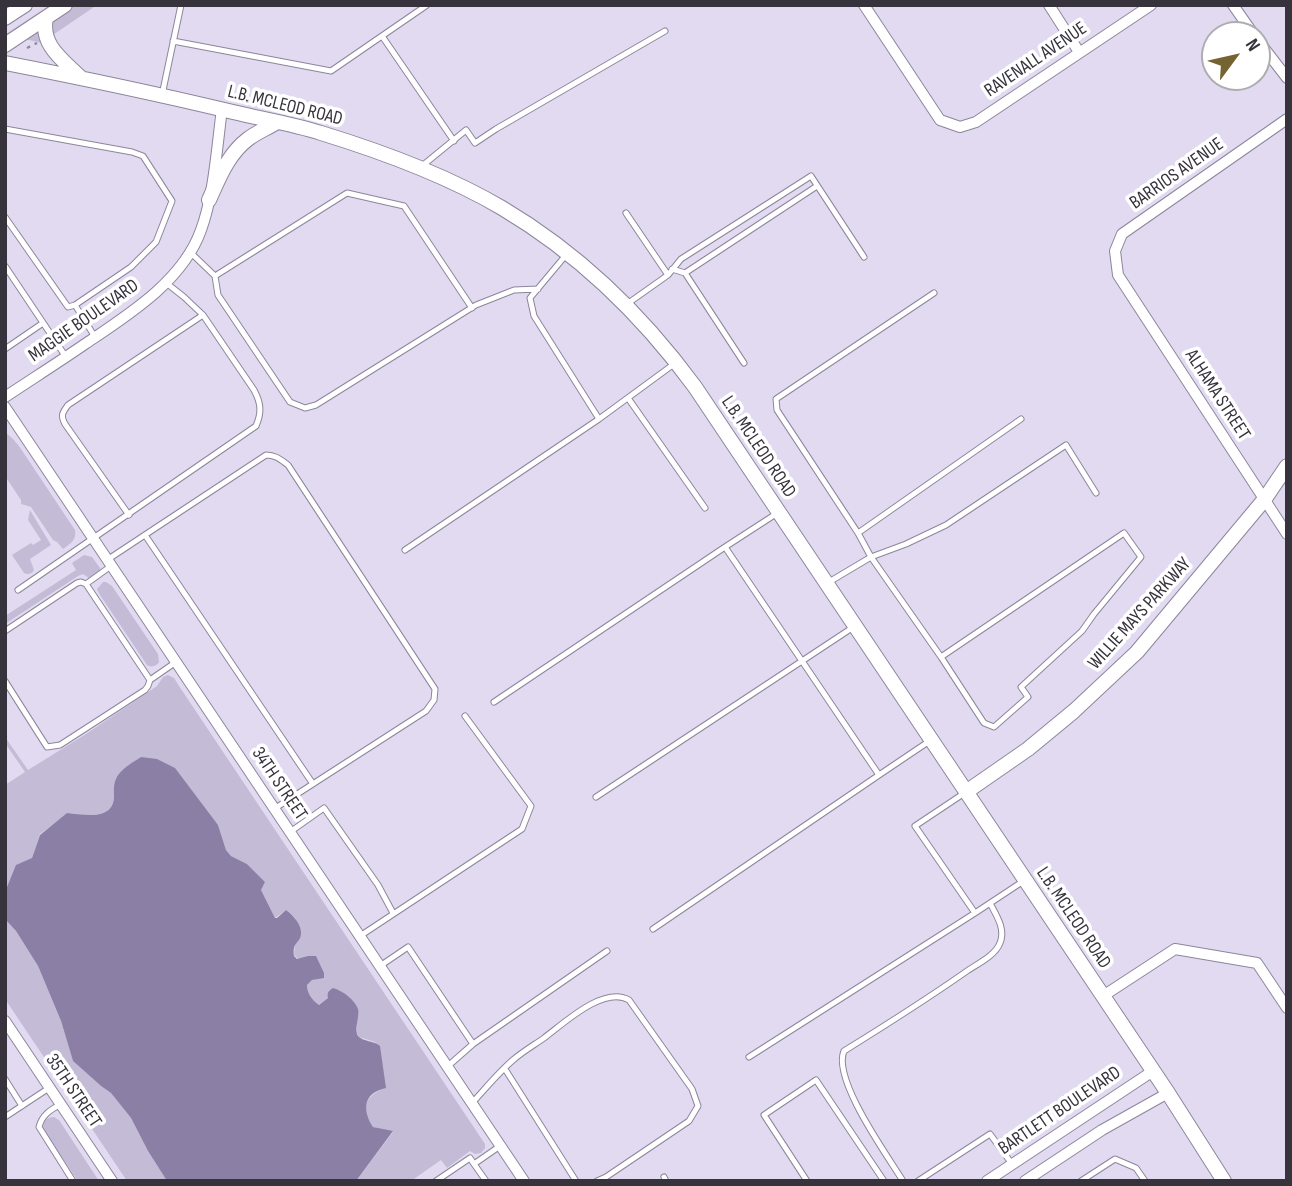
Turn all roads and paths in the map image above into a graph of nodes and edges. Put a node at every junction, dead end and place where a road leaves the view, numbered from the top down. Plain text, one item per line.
1 (25, 5) edge
2 (65, 5) edge
3 (181, 5) edge
4 (427, 5) edge
5 (864, 5) edge
6 (1049, 5) edge
7 (1151, 5) edge
8 (1233, 5) edge
9 (5, 18) edge
10 (46, 18) junction
11 (1244, 21) edge
12 (665, 31) dead end
13 (383, 36) junction
14 (173, 41) junction
15 (39, 42) dead end
16 (5, 46) edge
17 (27, 48) dead end
18 (1079, 51) junction
19 (1271, 57) edge
20 (5, 63) edge
21 (80, 77) junction
22 (1287, 78) edge
23 (162, 95) junction
24 (222, 109) junction
25 (1287, 119) edge
26 (277, 122) junction
27 (5, 128) edge
28 (454, 141) junction
29 (420, 167) junction
30 (817, 186) junction
31 (209, 200) junction
32 (626, 214) dead end
33 (5, 217) edge
34 (190, 252) junction
35 (568, 253) junction
36 (863, 257) dead end
37 (5, 266) edge
38 (672, 269) junction
39 (685, 273) junction
40 (668, 275) junction
41 (1118, 275) joint
42 (215, 276) junction
43 (165, 282) junction
44 (538, 289) junction
45 (934, 293) dead end
46 (75, 304) junction
47 (625, 305) junction
48 (472, 308) junction
49 (203, 315) junction
50 (43, 323) junction
51 (96, 337) junction
52 (5, 349) edge
53 (66, 357) junction
54 (676, 362) junction
55 (744, 363) dead end
56 (5, 397) edge
57 (628, 398) junction
58 (5, 407) edge
59 (599, 419) junction
60 (1021, 419) dead end
61 (1287, 466) edge
62 (1096, 493) dead end
63 (1264, 500) junction
64 (705, 508) dead end
65 (779, 512) junction
66 (129, 515) junction
67 (858, 533) junction
68 (1287, 534) edge
69 (145, 536) junction
70 (93, 539) junction
71 (725, 547) junction
72 (405, 550) dead end
73 (871, 557) junction
74 (109, 563) junction
75 (86, 584) junction
76 (826, 584) junction
77 (18, 590) dead end
78 (855, 626) junction
79 (5, 631) edge
80 (941, 657) junction
81 (802, 661) junction
82 (176, 662) junction
83 (150, 680) junction
84 (5, 681) edge
85 (494, 702) dead end
86 (465, 716) dead end
87 (931, 740) junction
88 (879, 775) junction
89 (313, 784) junction
90 (966, 792) junction
91 (596, 797) dead end
92 (274, 809) junction
93 (290, 832) junction
94 (1026, 880) junction
95 (990, 903) junction
96 (393, 913) junction
97 (975, 913) junction
98 (653, 929) dead end
99 (360, 936) junction
100 (607, 951) dead end
101 (380, 966) junction
102 (1103, 996) junction
103 (1287, 1008) edge
104 (5, 1021) edge
105 (472, 1044) junction
106 (749, 1057) dead end
107 (447, 1066) junction
108 (505, 1069) junction
109 (1153, 1071) junction
110 (5, 1079) edge
111 (50, 1087) junction
112 (1168, 1093) junction
113 (472, 1103) junction
114 (61, 1104) junction
115 (22, 1106) junction
116 (5, 1117) edge
117 (500, 1146) junction
118 (474, 1164) junction
119 (1012, 1164) junction
120 (1029, 1180) edge
121 (73, 1181) edge
122 (112, 1181) edge
123 (436, 1181) edge
124 (485, 1181) edge
125 (523, 1181) edge
126 (576, 1181) edge
127 (597, 1181) edge
128 (807, 1181) edge
129 (884, 1181) edge
130 (903, 1181) edge
131 (918, 1181) edge
132 (987, 1181) edge
133 (1081, 1181) edge
134 (1145, 1181) edge
135 (1224, 1181) edge

1 - 9 street
2 - 10 street
3 - 14 lane
4 - 13 lane
5 - 18 street, RAVENALL AVENUE
6 - 18 street
7 - 18 street, RAVENALL AVENUE
8 - 11 street
10 - 16 street
10 - 21 street
12 - 28 lane
13 - 14 lane
13 - 28 lane
14 - 23 lane
15 - 17 path
19 - 22 street
20 - 21 street, L.B. MCLEOD ROAD
21 - 23 street, L.B. MCLEOD ROAD
23 - 24 street, L.B. MCLEOD ROAD
24 - 26 street, L.B. MCLEOD ROAD
24 - 31 street, MAGGIE BOULEVARD
25 - 41 street, BARRIOS AVENUE
26 - 29 street, L.B. MCLEOD ROAD
26 - 31 street
27 - 46 lane
28 - 29 lane
29 - 35 street, L.B. MCLEOD ROAD
30 - 36 lane
30 - 38 lane
30 - 39 lane
31 - 34 street, MAGGIE BOULEVARD
32 - 40 lane
33 - 46 lane
34 - 42 lane
34 - 43 street, MAGGIE BOULEVARD
35 - 44 lane
35 - 47 street, L.B. MCLEOD ROAD
37 - 50 lane
38 - 39 lane
38 - 40 lane
39 - 55 lane
40 - 47 lane
41 - 63 street, ALHAMA STREET
42 - 48 lane
42 - 48 lane
43 - 49 lane
43 - 51 street, MAGGIE BOULEVARD
44 - 48 lane
44 - 59 lane
45 - 67 lane
46 - 51 lane
47 - 54 street, L.B. MCLEOD ROAD
49 - 66 lane
49 - 66 lane
50 - 52 lane
50 - 53 lane
51 - 53 street, MAGGIE BOULEVARD
53 - 56 street, MAGGIE BOULEVARD
54 - 57 lane
54 - 65 street, L.B. MCLEOD ROAD
57 - 59 lane
57 - 64 lane
58 - 70 street, 34TH STREET
59 - 72 lane
60 - 67 lane
61 - 63 street, WILLIE MAYS PARKWAY
62 - 73 lane
63 - 68 street, ALHAMA STREET
63 - 90 street, WILLIE MAYS PARKWAY
65 - 71 lane
65 - 76 street, L.B. MCLEOD ROAD
66 - 70 lane
67 - 73 lane
69 - 74 lane
69 - 89 lane
69 - 89 lane
70 - 74 street, 34TH STREET
70 - 77 lane
71 - 81 lane
71 - 85 lane
73 - 76 lane
73 - 80 lane
74 - 75 lane
74 - 82 street, 34TH STREET
75 - 79 lane
75 - 83 lane
76 - 78 street, L.B. MCLEOD ROAD
78 - 81 lane
78 - 87 street, L.B. MCLEOD ROAD
80 - 80 lane
81 - 88 lane
81 - 91 lane
82 - 83 lane
82 - 92 street, 34TH STREET
83 - 84 lane
86 - 96 lane
87 - 88 lane
87 - 90 street, L.B. MCLEOD ROAD
88 - 98 lane
89 - 92 lane
90 - 94 street, L.B. MCLEOD ROAD
90 - 97 lane
92 - 93 street, 34TH STREET
93 - 96 lane
93 - 99 street, 34TH STREET
94 - 95 lane
94 - 102 street, L.B. MCLEOD ROAD
95 - 97 lane
95 - 130 lane
96 - 99 lane
97 - 106 lane
99 - 101 street, 34TH STREET
100 - 105 lane
101 - 105 lane
101 - 107 street, 34TH STREET
102 - 103 street
102 - 109 street, L.B. MCLEOD ROAD
104 - 111 street, 35TH STREET
105 - 107 lane
107 - 113 street, 34TH STREET
108 - 113 lane
108 - 126 lane
108 - 127 lane
109 - 112 street, L.B. MCLEOD ROAD
109 - 119 street, BARTLETT BOULEVARD
110 - 115 lane
111 - 114 street, 35TH STREET
111 - 115 lane
112 - 120 street, BARTLETT BOULEVARD
112 - 135 street, L.B. MCLEOD ROAD
113 - 117 street, 34TH STREET
114 - 121 lane
114 - 122 street, 35TH STREET
115 - 116 lane
117 - 118 lane
117 - 125 street, 34TH STREET
118 - 123 lane
118 - 124 lane
119 - 131 lane
119 - 132 street, BARTLETT BOULEVARD
128 - 129 lane
133 - 134 lane

